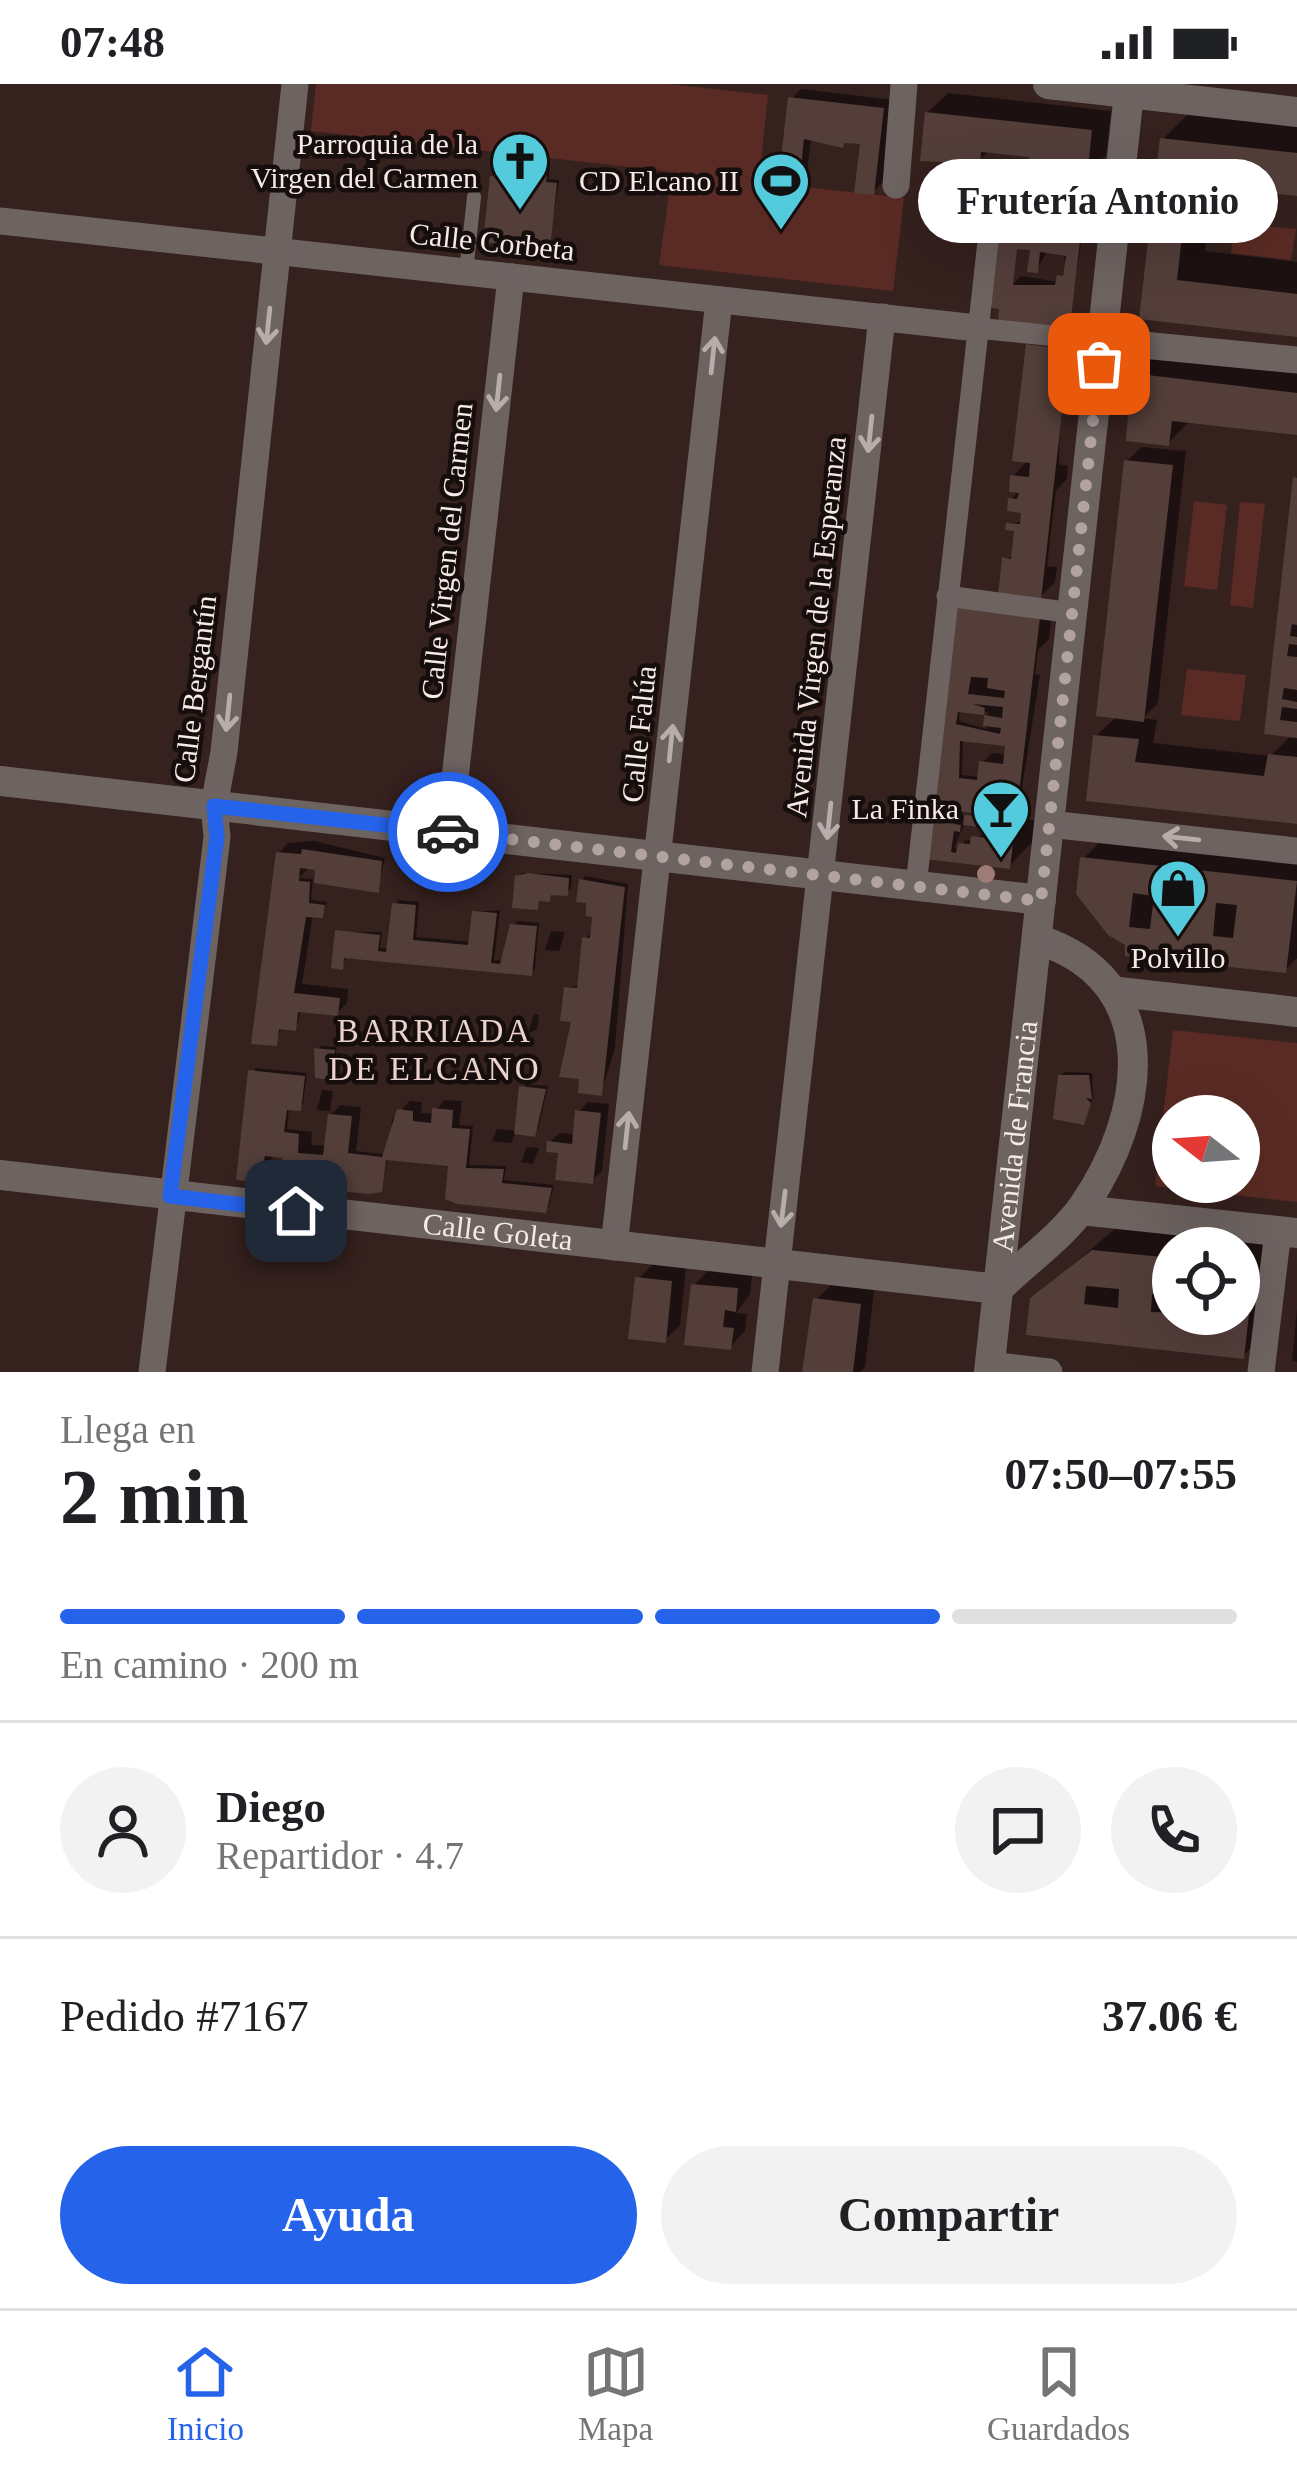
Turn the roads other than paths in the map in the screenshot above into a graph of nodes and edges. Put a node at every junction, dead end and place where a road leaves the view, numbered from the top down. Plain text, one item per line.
1 (295, 84) edge
2 (904, 84) edge
3 (1048, 84) edge
4 (1130, 89) edge
5 (1297, 112) edge
6 (896, 185) dead end
7 (474, 196) dead end
8 (0, 221) edge
9 (1114, 227) junction
10 (276, 251) junction
11 (466, 272) junction
12 (511, 277) junction
13 (719, 300) junction
14 (882, 317) junction
15 (977, 328) junction
16 (1102, 340) junction
17 (1297, 360) edge
18 (947, 596) junction
19 (1073, 613) junction
20 (0, 781) edge
21 (214, 806) junction
22 (1049, 824) junction
23 (449, 832) junction
24 (1297, 851) edge
25 (658, 856) junction
26 (824, 875) junction
27 (916, 886) junction
28 (1041, 901) junction
29 (1037, 939) junction
30 (1119, 992) junction
31 (1297, 1012) edge
32 (0, 1175) edge
33 (170, 1196) junction
34 (1081, 1210) junction
35 (1287, 1233) edge
36 (614, 1247) junction
37 (776, 1262) junction
38 (998, 1289) junction
39 (990, 1369) edge
40 (152, 1372) edge
41 (765, 1372) edge
42 (1049, 1372) edge
43 (1262, 1372) edge

1 - 10 street, Calle Bergantín
2 - 6 street
3 - 4 street
4 - 5 street
4 - 9 street, Avenida de Francia
7 - 11 lane
8 - 10 street, Calle Corbeta
9 - 15 street
9 - 16 street, Avenida de Francia
10 - 11 street, Calle Corbeta
10 -> 21 street, Calle Bergantín
11 - 12 street, Calle Corbeta
12 - 13 street, Calle Corbeta
12 -> 23 street, Calle Virgen del Carmen
13 - 14 street, Calle Corbeta
25 -> 13 street, Calle Falúa
14 - 15 street, Calle Corbeta
14 -> 26 street, Avenida Virgen de la Esperanza
15 - 16 street
15 - 18 street
16 - 17 street
16 - 19 street, Avenida de Francia
18 - 19 street
18 - 27 street
19 - 22 street, Avenida de Francia
20 - 21 street
21 - 23 street
21 - 33 street, Calle Bergantín
24 -> 22 street
22 - 28 street, Avenida de Francia
23 - 25 street
25 - 26 street
36 -> 25 street, Calle Falúa
26 - 27 street
26 -> 37 street, Avenida Virgen de la Esperanza
27 - 28 street
28 - 29 street, Avenida de Francia
29 - 30 street
29 - 38 street, Avenida de Francia
30 - 31 street
30 - 34 street
32 - 33 street, Calle Goleta
33 - 36 street, Calle Goleta
33 - 40 street, Calle Bergantín
34 - 35 street
34 - 38 street
35 - 43 street
36 - 37 street, Calle Goleta
37 - 38 street, Calle Goleta
37 - 41 street, Avenida Virgen de la Esperanza
38 - 39 street, Avenida de Francia
39 - 42 street

